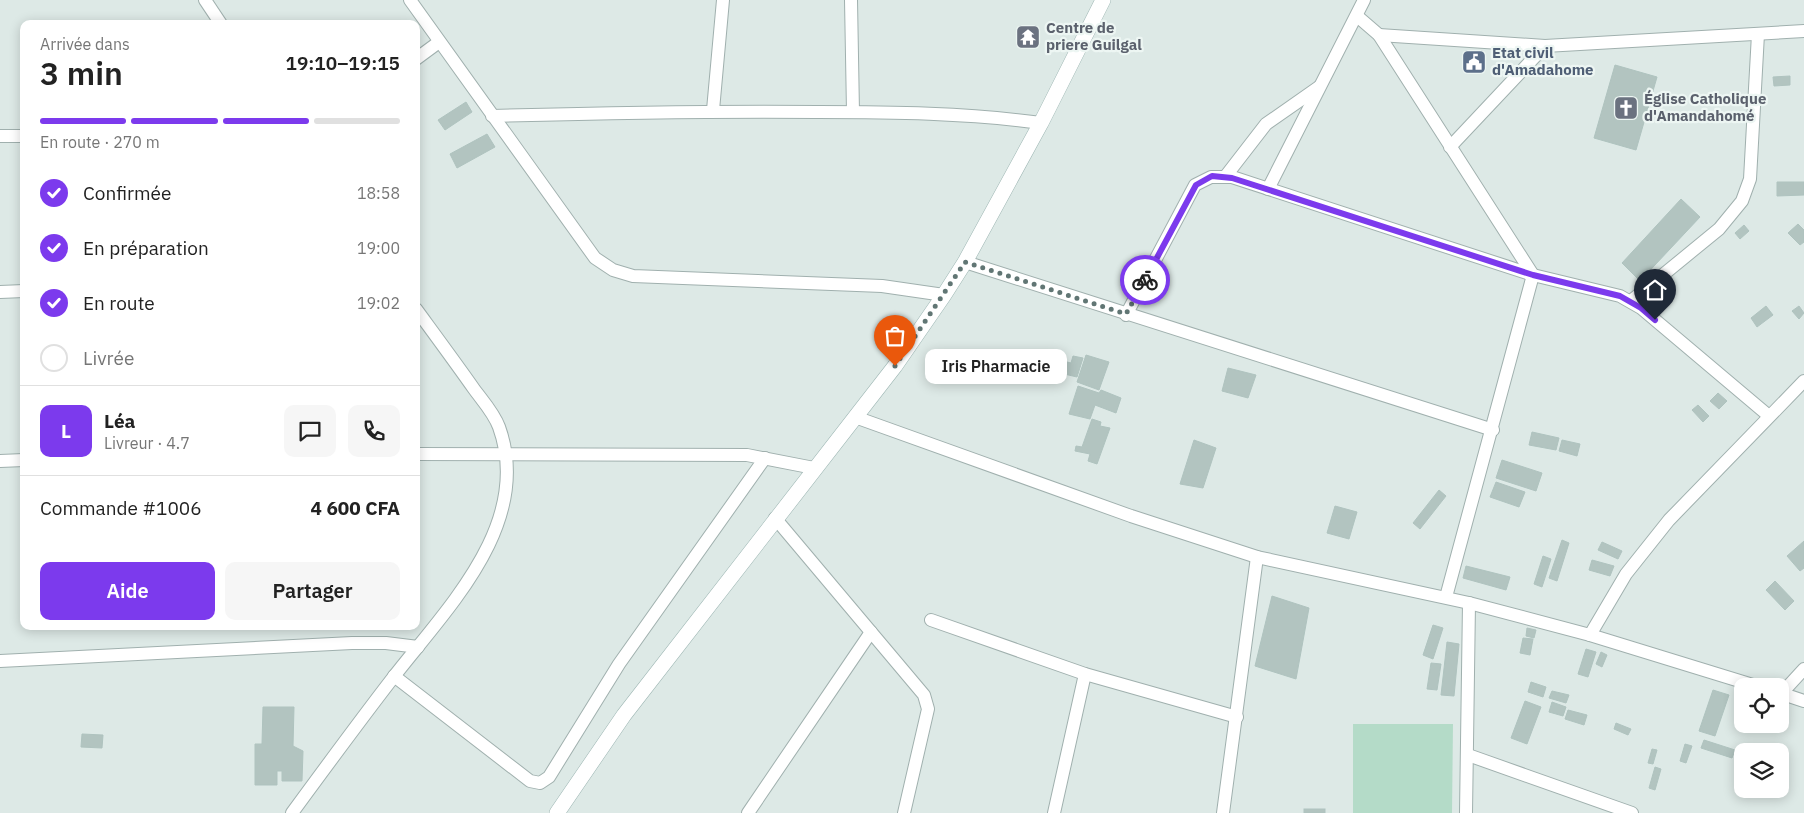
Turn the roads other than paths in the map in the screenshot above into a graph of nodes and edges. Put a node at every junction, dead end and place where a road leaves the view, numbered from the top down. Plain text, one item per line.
1 (205, 0) edge
2 (410, 0) edge
3 (723, 0) edge
4 (851, 0) edge
5 (1103, 0) edge
6 (1364, 0) edge
7 (1357, 16) junction
8 (218, 20) edge
9 (1804, 31) edge
10 (1758, 34) junction
11 (1379, 35) junction
12 (439, 42) junction
13 (1546, 46) junction
14 (420, 56) edge
15 (1321, 86) junction
16 (713, 110) junction
17 (853, 112) junction
18 (492, 116) junction
19 (1041, 123) junction
20 (0, 136) edge
21 (20, 136) edge
22 (1450, 148) junction
23 (1225, 177) junction
24 (1268, 189) junction
25 (965, 262) junction
26 (1533, 275) junction
27 (20, 291) edge
28 (0, 292) edge
29 (944, 295) junction
30 (1631, 302) junction
31 (1126, 314) junction
32 (420, 315) edge
33 (1804, 381) edge
34 (1768, 416) junction
35 (855, 417) junction
36 (1493, 430) junction
37 (420, 454) edge
38 (506, 454) junction
39 (765, 458) junction
40 (0, 460) edge
41 (20, 460) edge
42 (814, 468) junction
43 (775, 518) junction
44 (1257, 557) junction
45 (1446, 597) junction
46 (1469, 603) junction
47 (931, 620) dead end
48 (872, 632) junction
49 (1590, 635) junction
50 (418, 647) junction
51 (0, 661) edge
52 (1804, 669) edge
53 (1085, 674) junction
54 (394, 676) junction
55 (1734, 679) edge
56 (1789, 685) edge
57 (1789, 696) edge
58 (1804, 701) edge
59 (1237, 717) junction
60 (1468, 755) junction
61 (292, 813) edge
62 (557, 813) edge
63 (748, 813) edge
64 (904, 813) edge
65 (1054, 813) edge
66 (1223, 813) edge
67 (1466, 813) edge
68 (1632, 813) edge

1 - 8 street
2 - 12 street
3 - 16 street
4 - 17 street
5 - 19 street
6 - 7 street
7 - 11 street
7 - 15 street
9 - 10 street
10 - 13 street
10 - 30 street
11 - 13 street
11 - 22 street
12 - 14 street
12 - 18 street
13 - 22 street
15 - 23 street
15 - 24 street
16 - 17 street
16 - 18 street
17 - 19 street
18 - 29 street
19 - 25 street
20 - 21 street
22 - 26 street
23 - 24 street
23 - 31 street
24 - 26 street
25 - 29 street
25 - 31 street
26 - 30 street
26 - 36 street
27 - 28 street
29 - 35 street
30 - 34 street
31 - 36 street
32 - 38 street
33 - 34 street
34 - 49 street
35 - 42 street
35 - 44 street
36 - 45 street
37 - 38 street
38 - 39 street
38 - 50 street
39 - 42 street
39 - 54 street
40 - 41 street
42 - 43 street
43 - 48 street
43 - 62 street
44 - 45 street
44 - 59 street
45 - 46 street
46 - 49 street
46 - 60 street
47 - 53 street
48 - 63 street
48 - 64 street
49 - 55 street
50 - 51 street
50 - 54 street
52 - 56 street
53 - 59 street
53 - 65 street
54 - 61 street
57 - 58 street
59 - 66 street
60 - 67 street
60 - 68 street

